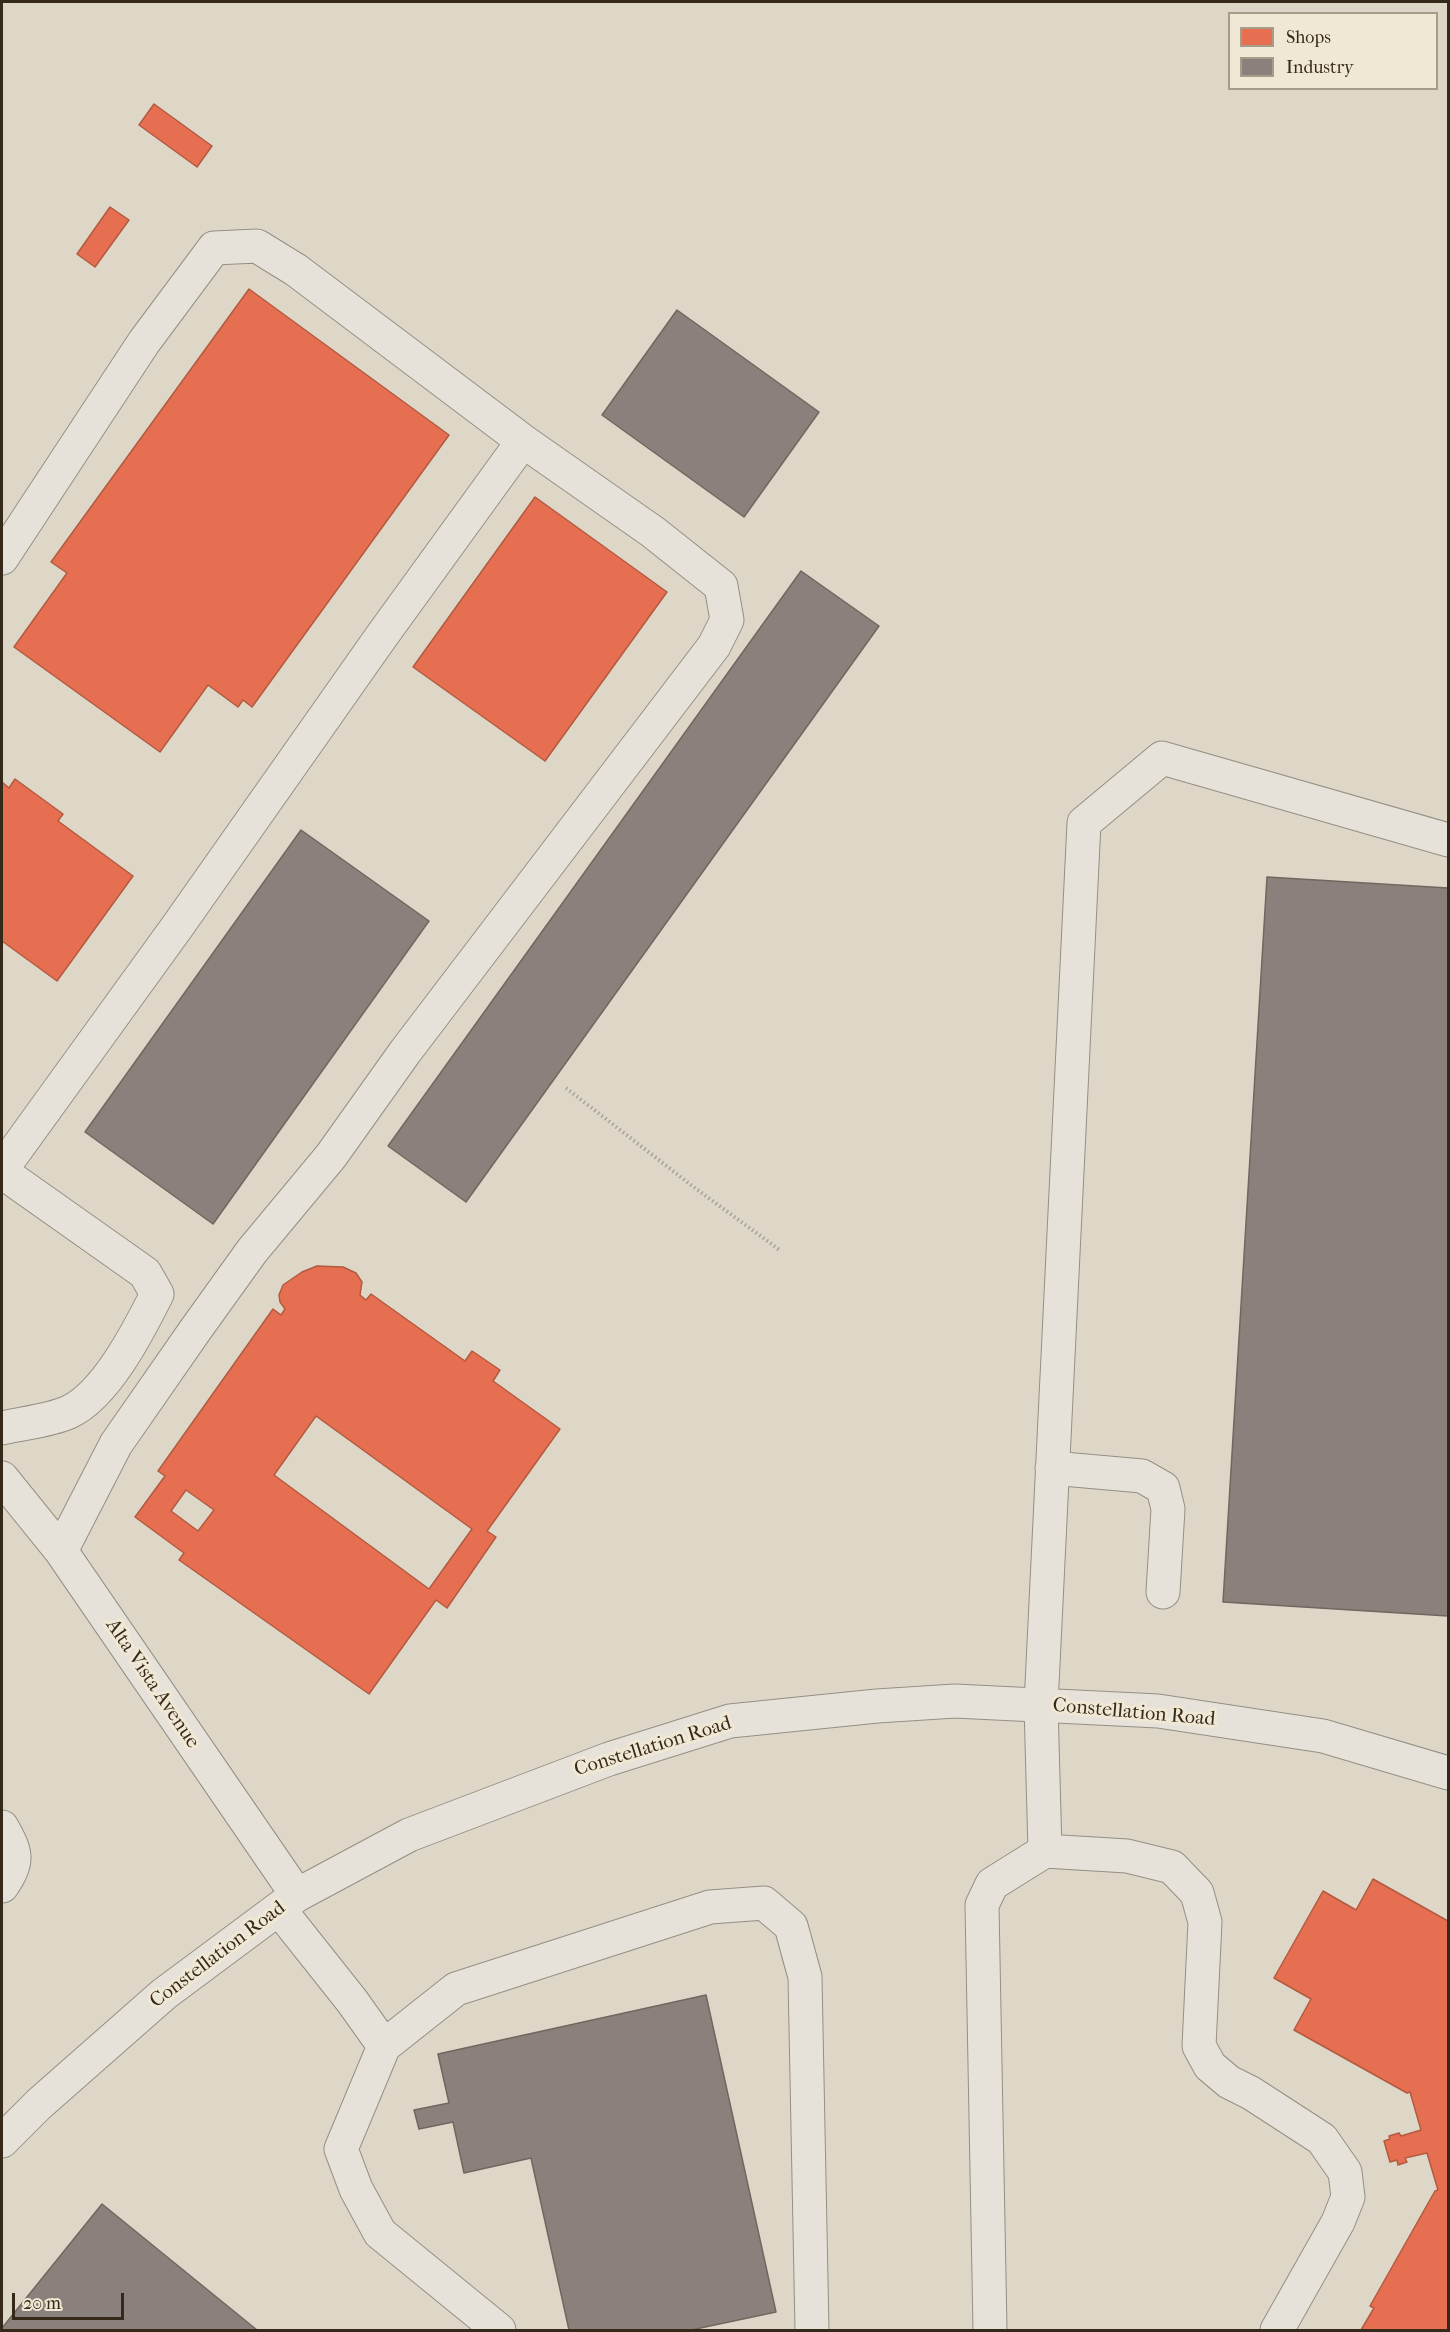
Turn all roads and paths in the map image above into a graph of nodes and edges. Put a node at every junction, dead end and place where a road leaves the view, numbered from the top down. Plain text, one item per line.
1 (523, 441) junction
2 (2, 558) edge
3 (1449, 840) edge
4 (566, 1088) dead end
5 (2, 1171) edge
6 (781, 1251) dead end
7 (2, 1428) edge
8 (1052, 1468) junction
9 (2, 1478) edge
10 (61, 1551) junction
11 (1163, 1592) dead end
12 (1041, 1705) junction
13 (1449, 1773) edge
14 (2, 1827) edge
15 (1045, 1851) junction
16 (2, 1886) edge
17 (288, 1902) junction
18 (384, 2046) junction
19 (2, 2141) edge
20 (499, 2331) edge
21 (812, 2331) edge
22 (990, 2331) edge
23 (1277, 2331) edge

1 - 2 street
1 - 5 street
1 - 10 street
3 - 8 street
4 - 6 path
5 - 7 street
8 - 11 street
8 - 12 street
9 - 10 street, Alta Vista Avenue
10 - 17 street, Alta Vista Avenue
12 - 13 street, Constellation Road
12 - 15 street
12 - 17 street, Constellation Road
14 - 16 street
15 - 22 street
15 - 23 street
17 - 18 street, Alta Vista Avenue
17 - 19 street, Constellation Road
18 - 20 street
18 - 21 street

